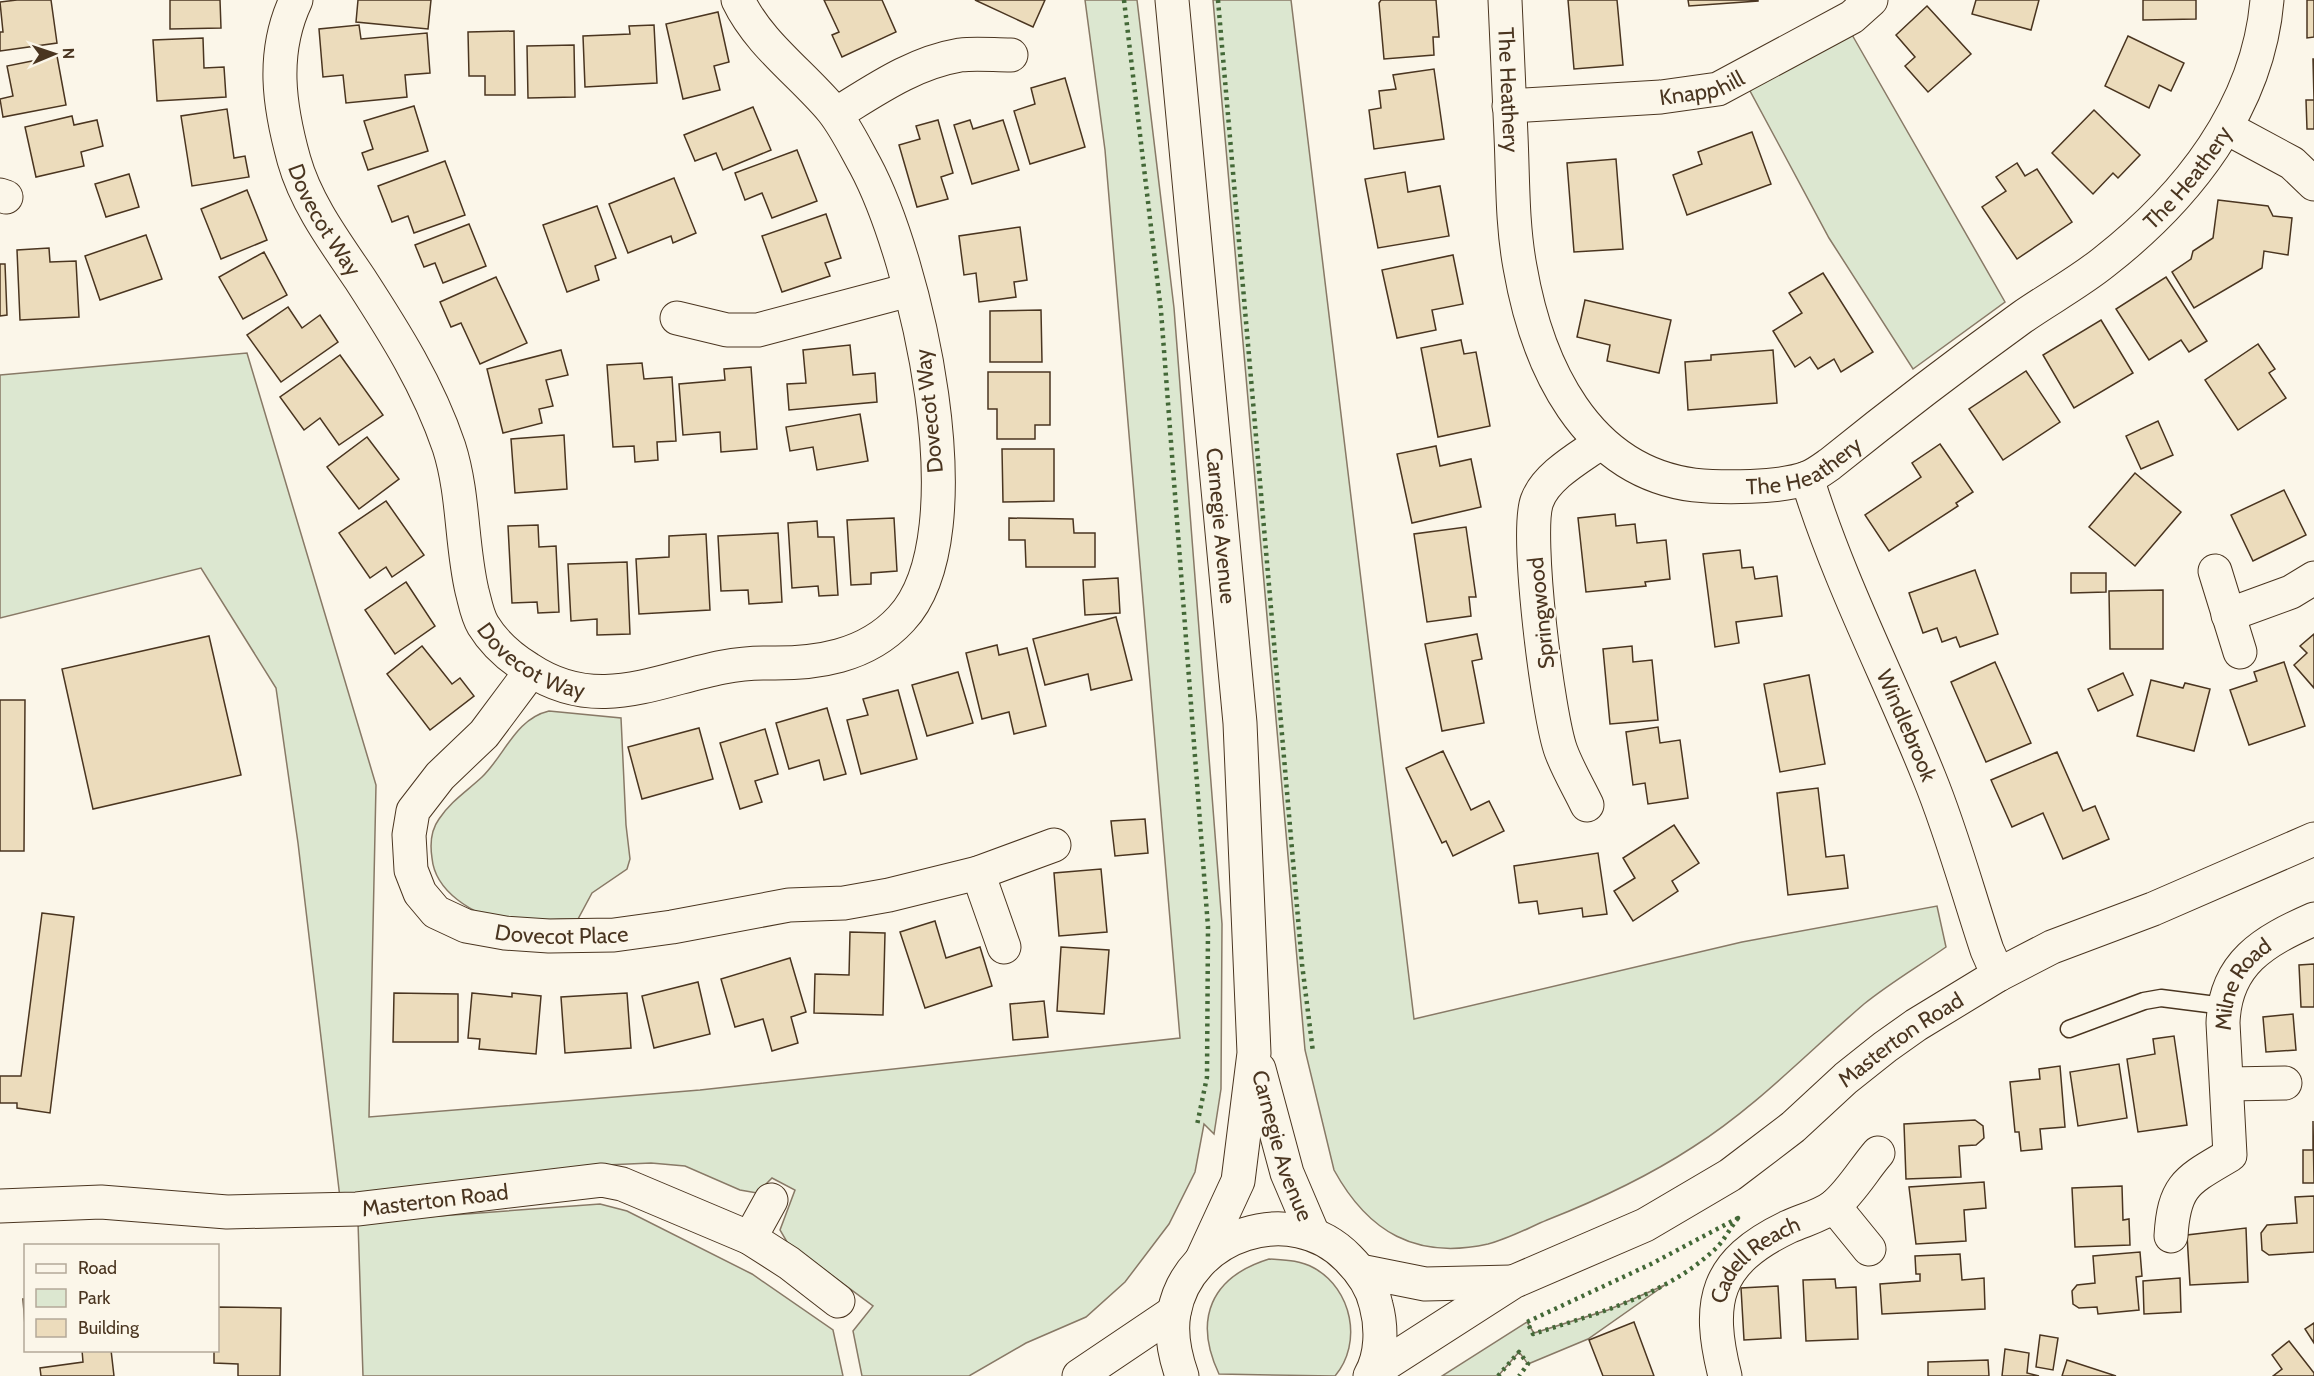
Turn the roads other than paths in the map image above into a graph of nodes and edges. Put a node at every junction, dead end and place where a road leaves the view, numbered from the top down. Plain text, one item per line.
1 (296, 0) edge
2 (738, 0) edge
3 (1172, 0) edge
4 (1505, 0) edge
5 (1871, 0) edge
6 (2267, 0) edge
7 (1011, 55) dead end
8 (1509, 106) junction
9 (836, 114) junction
10 (2227, 128) junction
11 (2314, 184) edge
12 (909, 290) junction
13 (677, 318) dead end
14 (1600, 443) junction
15 (1808, 478) junction
16 (2215, 571) dead end
17 (2314, 578) edge
18 (2228, 615) junction
19 (2240, 652) dead end
20 (531, 670) junction
21 (1587, 805) dead end
22 (2314, 839) edge
23 (1054, 845) dead end
24 (978, 873) junction
25 (2314, 919) edge
26 (1004, 947) dead end
27 (1998, 975) junction
28 (2224, 1006) junction
29 (2069, 1029) dead end
30 (1254, 1053) junction
31 (2285, 1083) dead end
32 (2228, 1084) junction
33 (1878, 1153) dead end
34 (771, 1200) dead end
35 (0, 1206) edge
36 (1834, 1206) junction
37 (1313, 1234) junction
38 (2171, 1236) dead end
39 (750, 1238) junction
40 (1869, 1250) dead end
41 (1202, 1259) junction
42 (1360, 1271) junction
43 (1513, 1282) junction
44 (838, 1301) dead end
45 (1174, 1312) junction
46 (1372, 1374) edge
47 (1079, 1376) edge
48 (1182, 1376) edge
49 (1725, 1376) edge

1 - 20 street, Dovecot Way
2 - 9 street, Dovecot Way
3 - 30 street, Carnegie Avenue
4 - 8 street, The Heathery
5 - 8 street, Knapphill
6 - 10 street, The Heathery
7 - 9 street
8 - 14 street, The Heathery
9 - 12 street, Dovecot Way
10 - 11 street
10 - 15 street, The Heathery
12 - 13 street
12 - 20 street, Dovecot Way
14 - 15 street, The Heathery
14 - 21 street, Springwood
15 - 27 street, Windlebrook
16 - 18 street
17 - 18 street
18 - 19 street
20 - 24 street, Dovecot Place
22 - 27 street, Masterton Road
23 - 24 street, Dovecot Place
24 - 26 street
25 - 28 street, Milne Road
27 - 43 street, Masterton Road
28 - 29 lane
28 - 32 street, Milne Road
30 - 37 street, Carnegie Avenue
30 - 41 street, Carnegie Avenue
31 - 32 street
32 - 38 street, Milne Road
33 - 36 street, Cadell Reach
34 - 39 street
35 - 39 street, Masterton Road
36 - 40 street, Cadell Reach
36 - 49 street, Cadell Reach
37 - 41 street
37 - 42 street
39 - 44 street, Masterton Road
41 - 45 street
42 - 43 street, Masterton Road
42 - 46 street
43 - 46 street, Masterton Road
45 - 47 street
45 - 48 street

